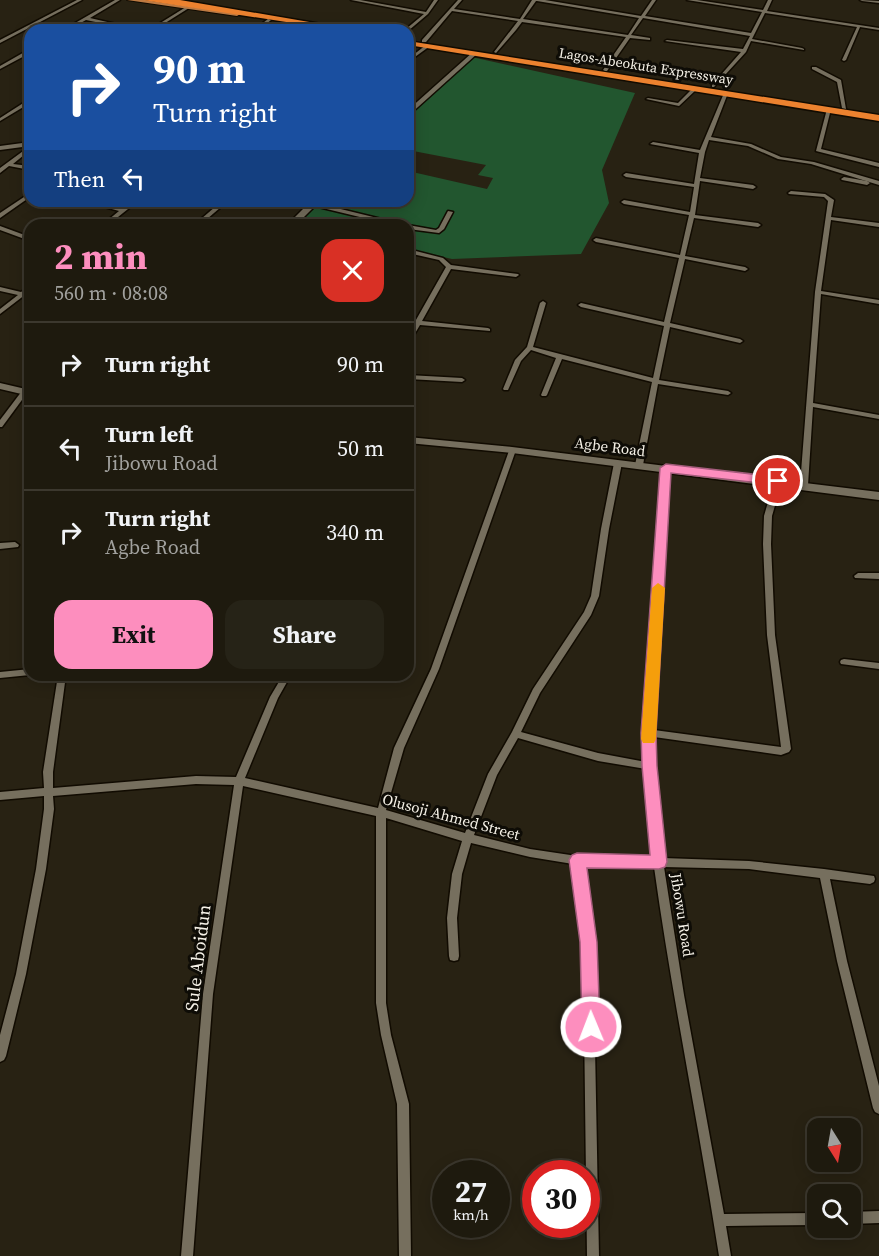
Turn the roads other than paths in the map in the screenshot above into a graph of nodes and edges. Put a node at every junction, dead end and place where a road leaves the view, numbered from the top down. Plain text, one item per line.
1 (80, 0) edge
2 (118, 0) edge
3 (130, 0) edge
4 (147, 0) edge
5 (166, 0) edge
6 (184, 0) edge
7 (353, 0) edge
8 (436, 0) edge
9 (460, 0) edge
10 (535, 0) edge
11 (654, 0) edge
12 (689, 0) edge
13 (770, 0) edge
14 (862, 0) edge
15 (879, 2) edge
16 (187, 8) junction
17 (451, 10) junction
18 (763, 11) junction
19 (238, 13) junction
20 (427, 14) junction
21 (641, 16) junction
22 (85, 18) junction
23 (269, 20) junction
24 (521, 21) junction
25 (34, 24) edge
26 (76, 24) edge
27 (112, 24) edge
28 (161, 24) edge
29 (264, 24) edge
30 (293, 24) edge
31 (312, 24) edge
32 (414, 25) edge
33 (859, 26) junction
34 (24, 29) edge
35 (879, 29) edge
36 (628, 36) junction
37 (752, 37) junction
38 (648, 39) dead end
39 (667, 41) dead end
40 (0, 42) edge
41 (414, 42) edge
42 (426, 44) junction
43 (802, 49) dead end
44 (744, 51) junction
45 (496, 52) junction
46 (475, 53) junction
47 (24, 54) edge
48 (414, 55) edge
49 (844, 60) dead end
50 (0, 68) edge
51 (814, 68) dead end
52 (605, 69) junction
53 (714, 86) junction
54 (696, 88) junction
55 (726, 93) junction
56 (648, 99) dead end
57 (24, 105) edge
58 (844, 108) junction
59 (414, 109) edge
60 (830, 109) junction
61 (879, 115) edge
62 (0, 120) edge
63 (706, 138) junction
64 (653, 144) dead end
65 (24, 146) edge
66 (0, 148) edge
67 (24, 152) edge
68 (702, 152) junction
69 (10, 165) junction
70 (879, 165) edge
71 (24, 167) edge
72 (0, 171) edge
73 (626, 175) dead end
74 (844, 179) dead end
75 (697, 182) junction
76 (879, 184) edge
77 (753, 187) dead end
78 (791, 193) dead end
79 (24, 199) edge
80 (624, 202) dead end
81 (111, 207) edge
82 (127, 207) edge
83 (218, 207) edge
84 (310, 207) edge
85 (330, 207) edge
86 (0, 210) edge
87 (123, 210) junction
88 (7, 211) junction
89 (450, 212) dead end
90 (692, 215) junction
91 (0, 216) edge
92 (829, 218) junction
93 (112, 219) edge
94 (205, 219) edge
95 (297, 219) edge
96 (377, 219) edge
97 (758, 225) dead end
98 (879, 225) edge
99 (0, 228) edge
100 (414, 228) edge
101 (24, 238) edge
102 (596, 240) dead end
103 (414, 253) edge
104 (683, 256) junction
105 (449, 267) junction
106 (746, 269) dead end
107 (516, 275) dead end
108 (0, 289) edge
109 (818, 291) junction
110 (22, 294) joint
111 (879, 302) edge
112 (543, 303) dead end
113 (581, 305) dead end
114 (0, 312) edge
115 (667, 324) junction
116 (414, 326) edge
117 (488, 330) dead end
118 (740, 341) dead end
119 (530, 348) junction
120 (560, 357) junction
121 (414, 377) edge
122 (462, 380) dead end
123 (655, 381) junction
124 (0, 386) edge
125 (24, 389) edge
126 (506, 389) dead end
127 (728, 393) dead end
128 (24, 394) edge
129 (544, 395) dead end
130 (811, 405) junction
131 (879, 417) edge
132 (0, 424) edge
133 (414, 441) edge
134 (512, 450) junction
135 (618, 463) junction
136 (639, 465) junction
137 (666, 468) junction
138 (778, 481) junction
139 (804, 485) junction
140 (879, 495) edge
141 (15, 544) dead end
142 (0, 546) edge
143 (858, 576) dead end
144 (879, 576) edge
145 (844, 662) dead end
146 (879, 666) edge
147 (24, 673) edge
148 (0, 675) edge
149 (61, 681) edge
150 (283, 681) edge
151 (649, 733) junction
152 (516, 734) junction
153 (649, 766) junction
154 (239, 781) junction
155 (48, 793) junction
156 (0, 796) edge
157 (381, 813) junction
158 (468, 838) junction
159 (577, 860) junction
160 (659, 862) junction
161 (824, 873) junction
162 (870, 879) dead end
163 (454, 956) dead end
164 (0, 1056) edge
165 (879, 1108) edge
166 (879, 1217) edge
167 (861, 1218) edge
168 (807, 1219) edge
169 (720, 1220) junction
170 (187, 1256) edge
171 (405, 1256) edge
172 (593, 1256) edge
173 (725, 1256) edge

1 - 25 street
2 - 22 street
3 - 16 main road
4 - 19 highway
5 - 19 highway
6 - 19 main road
7 - 20 street
8 - 20 street
9 - 17 street
10 - 21 street
10 - 24 street
11 - 21 street
12 - 18 street
13 - 18 street
14 - 15 street
16 - 19 main road
16 - 28 street
17 - 24 street
17 - 42 street
18 - 33 street
18 - 37 street
19 - 23 highway
19 - 31 highway
20 - 32 street
21 - 36 street
21 - 37 street
22 - 26 street
22 - 27 street
23 - 29 street
23 - 30 highway
24 - 36 street
24 - 45 street
33 - 35 street
33 - 49 street
34 - 40 street
36 - 38 street
36 - 52 street
37 - 43 street
37 - 44 street
39 - 44 street
41 - 42 highway, Lagos-Abeokuta Expressway
42 - 45 highway, Lagos-Abeokuta Expressway
42 - 46 highway, Lagos-Abeokuta Expressway
42 - 48 street
44 - 53 street
45 - 52 highway, Lagos-Abeokuta Expressway
46 - 54 highway, Lagos-Abeokuta Expressway
46 - 59 street
47 - 50 street
51 - 58 street
52 - 53 highway, Lagos-Abeokuta Expressway
53 - 58 highway, Lagos-Abeokuta Expressway
54 - 55 highway, Lagos-Abeokuta Expressway
54 - 56 street
55 - 60 highway, Lagos-Abeokuta Expressway
55 - 63 street
57 - 62 street
58 - 61 highway, Lagos-Abeokuta Expressway
60 - 61 highway, Lagos-Abeokuta Expressway
60 - 70 street
63 - 68 street
63 - 76 street
64 - 68 street
65 - 66 street
67 - 69 street
68 - 75 street
69 - 71 street
69 - 72 street
73 - 75 street
74 - 76 street
75 - 77 street
75 - 90 street
78 - 92 street
79 - 88 street
80 - 90 street
81 - 87 street
82 - 87 street
83 - 94 street
84 - 95 street
85 - 96 street
86 - 88 street
87 - 93 street
88 - 91 street
89 - 100 street
90 - 97 street
90 - 104 street
92 - 98 street
92 - 109 street
99 - 101 street
102 - 104 street
103 - 105 street
104 - 106 street
104 - 115 street
105 - 107 street
105 - 116 street
108 - 110 street
109 - 111 street
109 - 130 street
110 - 114 street
112 - 119 street
113 - 115 street
115 - 118 street
115 - 123 street
116 - 117 street
119 - 120 street
119 - 126 street
120 - 123 street
120 - 129 street
121 - 122 street
123 - 127 street
123 - 136 street
124 - 125 street
128 - 132 street
130 - 131 street
130 - 139 street
133 - 134 street, Agbe Road
134 - 135 street, Agbe Road
134 - 157 street
135 - 136 street, Agbe Road
135 - 152 street
136 - 137 street, Agbe Road
137 - 138 street, Agbe Road
137 - 151 street, Jibowu Road
138 - 139 street, Agbe Road
138 - 151 street
139 - 140 street, Agbe Road
141 - 142 street
143 - 144 street
145 - 146 street
147 - 148 street
149 - 155 street
150 - 154 street, Sule Aboidun
151 - 153 street, Jibowu Road
152 - 153 street
152 - 158 street
153 - 160 street, Jibowu Road
154 - 155 street, Olusoji Ahmed Street
154 - 157 street, Olusoji Ahmed Street
154 - 170 street, Sule Aboidun
155 - 156 street, Olusoji Ahmed Street
155 - 164 street
157 - 158 street, Olusoji Ahmed Street
157 - 171 street
158 - 159 street, Olusoji Ahmed Street
158 - 163 street
159 - 160 street, Olusoji Ahmed Street
159 - 172 street
160 - 161 street, Olusoji Ahmed Street
160 - 169 street, Jibowu Road
161 - 162 street, Olusoji Ahmed Street
161 - 165 street
166 - 167 street
168 - 169 street
169 - 173 street, Jibowu Road

